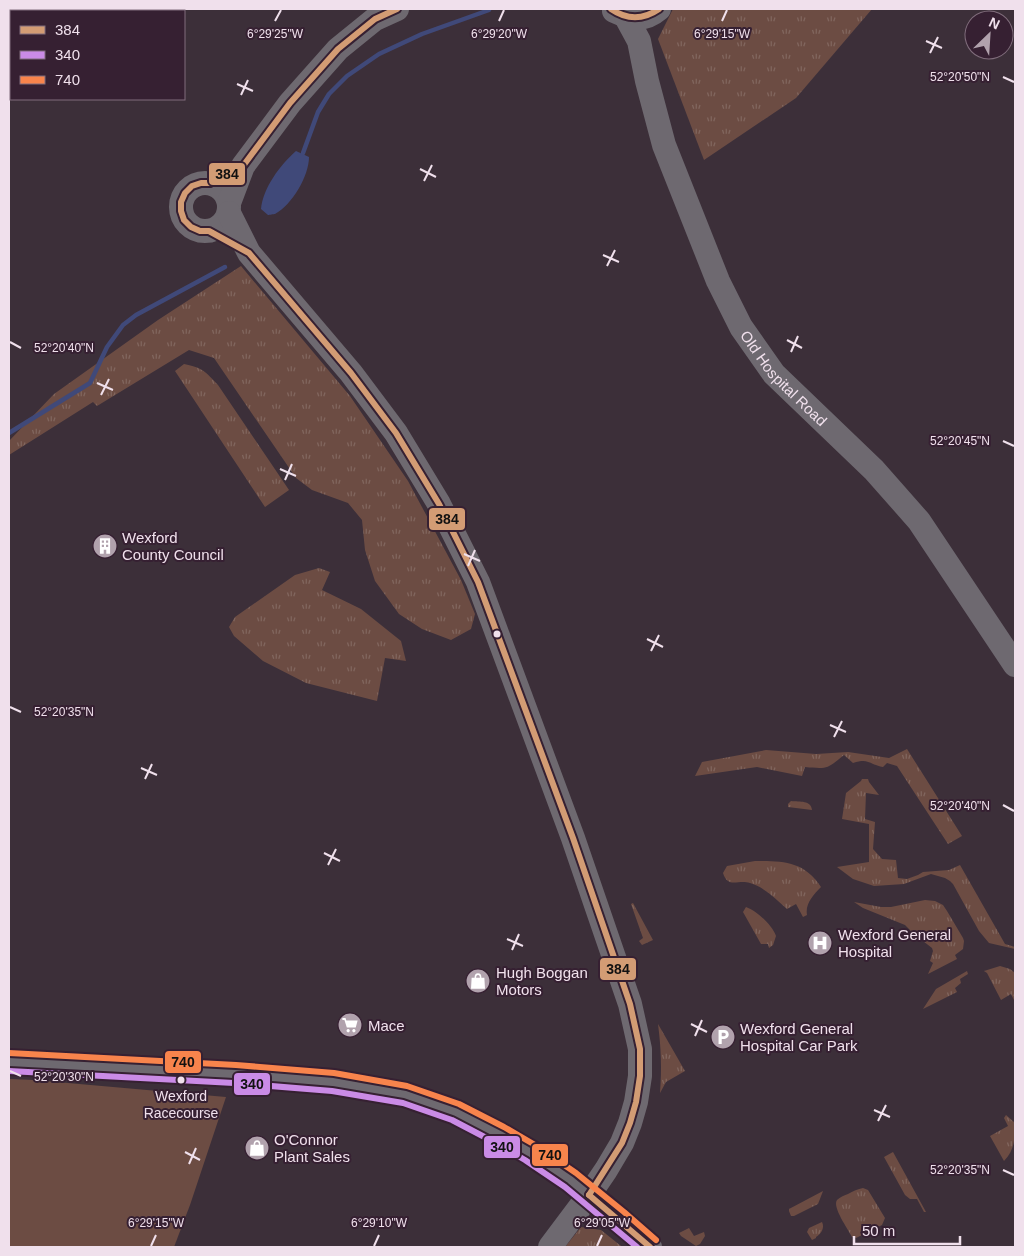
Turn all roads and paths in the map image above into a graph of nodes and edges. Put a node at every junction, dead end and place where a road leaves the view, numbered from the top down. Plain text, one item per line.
1 (397, 9) edge
2 (656, 11) edge
3 (619, 13) edge
4 (639, 41) junction
5 (243, 166) junction
6 (210, 183) junction
7 (229, 208) junction
8 (209, 232) junction
9 (249, 252) junction
10 (1015, 665) edge
11 (9, 1062) edge
12 (589, 1195) junction
13 (550, 1247) edge
14 (650, 1247) edge

1 - 5 street
2 - 3 street
2 - 4 street
3 - 4 street, Old Hospital Road
4 - 10 street, Old Hospital Road
5 - 6 street
5 - 7 street
6 - 7 street
6 - 8 street
7 - 8 street
7 - 9 street
8 - 9 street
9 - 12 street
11 - 12 street
12 - 13 street
12 - 14 street

